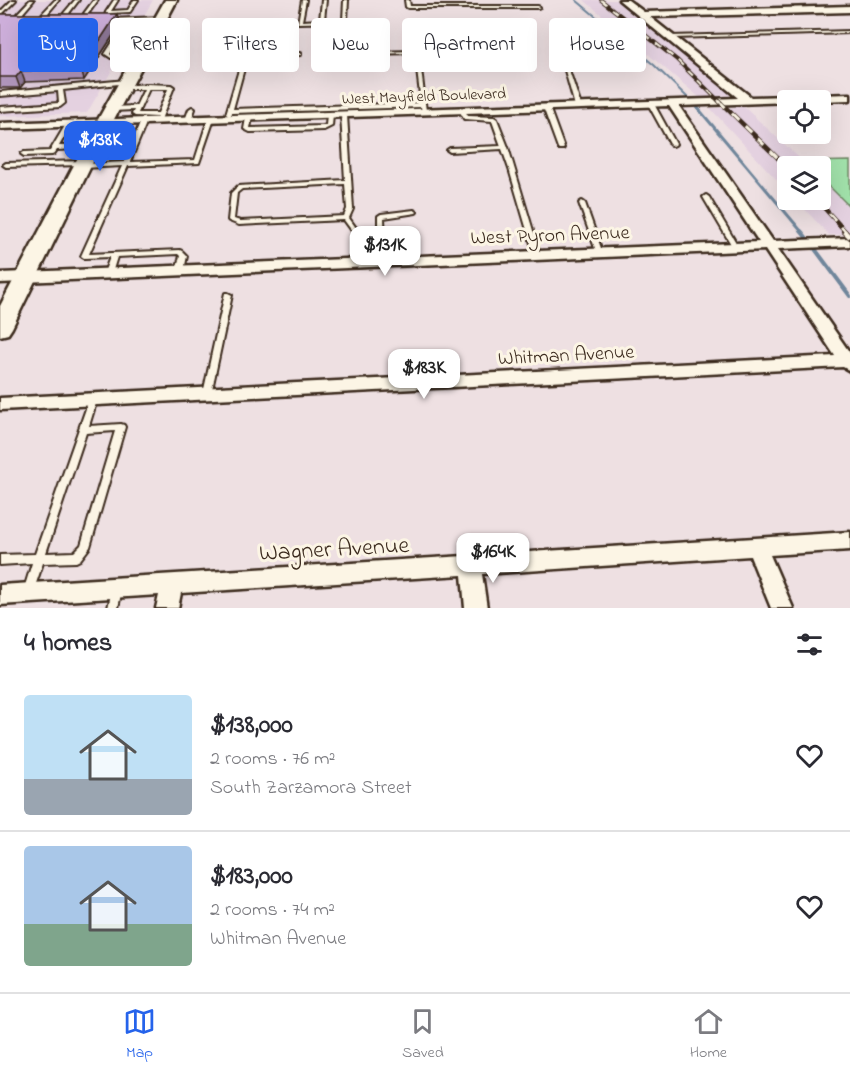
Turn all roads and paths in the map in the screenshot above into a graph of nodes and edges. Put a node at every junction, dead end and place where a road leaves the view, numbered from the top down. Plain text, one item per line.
1 (14, 0) edge
2 (32, 0) edge
3 (57, 0) edge
4 (77, 0) edge
5 (96, 0) edge
6 (116, 0) edge
7 (136, 0) edge
8 (171, 0) edge
9 (304, 0) edge
10 (324, 0) edge
11 (346, 0) edge
12 (407, 0) edge
13 (453, 0) edge
14 (492, 0) edge
15 (512, 0) edge
16 (534, 0) edge
17 (623, 0) edge
18 (766, 0) edge
19 (494, 6) junction
20 (515, 6) junction
21 (455, 7) junction
22 (850, 9) edge
23 (778, 11) junction
24 (108, 12) junction
25 (0, 15) edge
26 (644, 15) junction
27 (41, 18) edge
28 (63, 18) edge
29 (80, 18) edge
30 (161, 18) edge
31 (322, 18) edge
32 (345, 18) edge
33 (14, 20) junction
34 (18, 20) edge
35 (110, 20) edge
36 (0, 21) edge
37 (311, 22) edge
38 (850, 32) edge
39 (671, 37) junction
40 (390, 53) edge
41 (132, 72) edge
42 (241, 72) edge
43 (568, 72) edge
44 (125, 85) junction
45 (148, 86) junction
46 (60, 89) junction
47 (0, 94) edge
48 (850, 97) edge
49 (749, 100) junction
50 (672, 103) junction
51 (651, 104) junction
52 (578, 106) junction
53 (546, 107) junction
54 (138, 108) junction
55 (0, 109) edge
56 (192, 109) dead end
57 (423, 109) junction
58 (462, 110) junction
59 (229, 115) junction
60 (344, 115) junction
61 (108, 116) junction
62 (159, 118) junction
63 (211, 119) junction
64 (188, 120) junction
65 (144, 122) junction
66 (69, 124) junction
67 (0, 126) edge
68 (673, 144) dead end
69 (505, 147) junction
70 (56, 148) junction
71 (561, 148) dead end
72 (450, 150) dead end
73 (24, 154) dead end
74 (86, 158) junction
75 (126, 164) junction
76 (6, 165) dead end
77 (347, 182) junction
78 (706, 197) dead end
79 (582, 203) dead end
80 (414, 212) dead end
81 (346, 218) junction
82 (850, 242) edge
83 (769, 245) junction
84 (735, 246) junction
85 (599, 251) junction
86 (537, 254) junction
87 (114, 255) junction
88 (375, 261) junction
89 (180, 270) junction
90 (108, 273) junction
91 (27, 276) junction
92 (0, 278) edge
93 (228, 295) dead end
94 (0, 328) edge
95 (848, 363) edge
96 (207, 394) junction
97 (93, 400) junction
98 (0, 404) edge
99 (83, 430) junction
100 (850, 541) edge
101 (756, 547) junction
102 (39, 558) junction
103 (0, 560) edge
104 (471, 566) junction
105 (172, 584) junction
106 (118, 587) junction
107 (28, 594) junction
108 (0, 596) edge
109 (113, 608) edge
110 (167, 608) edge
111 (477, 608) edge
112 (782, 608) edge

1 - 25 lane
2 - 33 lane
3 - 27 lane
4 - 28 lane
5 - 29 lane
6 - 24 lane
7 - 24 lane
8 - 30 main road
9 - 37 lane
10 - 31 lane
11 - 32 lane
12 - 21 lane
13 - 21 lane
14 - 19 lane
15 - 20 lane
16 - 20 lane
17 - 26 street
18 - 23 street
19 - 20 lane
19 - 21 lane
22 - 23 street
23 - 26 street
24 - 35 lane
26 - 39 street
33 - 34 lane
33 - 36 lane
38 - 39 lane
39 - 49 street
40 - 57 lane
41 - 44 main road
42 - 59 lane
43 - 52 lane
44 - 45 lane
44 - 46 lane
44 - 61 main road
45 - 54 lane
45 - 62 lane
46 - 47 lane
46 - 55 lane
48 - 49 street, West Mayfield Boulevard
49 - 50 street, West Mayfield Boulevard
50 - 51 street, West Mayfield Boulevard
50 - 83 street
51 - 52 street, West Mayfield Boulevard
51 - 68 lane
52 - 53 street, West Mayfield Boulevard
53 - 58 street, West Mayfield Boulevard
53 - 71 lane
54 - 61 lane
54 - 62 lane
56 - 64 lane
57 - 58 street, West Mayfield Boulevard
57 - 59 lane
57 - 60 street, West Mayfield Boulevard
58 - 69 lane
59 - 60 street, West Mayfield Boulevard
59 - 63 street, West Mayfield Boulevard
60 - 77 lane
61 - 65 street, West Mayfield Boulevard
61 - 66 street, West Mayfield Boulevard
61 - 74 main road
62 - 64 street, West Mayfield Boulevard
62 - 65 street, West Mayfield Boulevard
63 - 64 street, West Mayfield Boulevard
63 - 75 lane
65 - 75 lane
66 - 67 street, West Mayfield Boulevard
66 - 70 lane
69 - 72 lane
69 - 86 lane
70 - 73 lane
70 - 74 lane
74 - 75 lane
74 - 76 lane
74 - 91 main road
75 - 87 lane
77 - 81 lane
77 - 81 lane
78 - 84 lane
79 - 85 lane
80 - 88 lane
81 - 88 lane
82 - 83 street, West Pyron Avenue
83 - 84 street, West Pyron Avenue
83 - 95 street
84 - 85 street, West Pyron Avenue
85 - 86 street, West Pyron Avenue
86 - 88 street, West Pyron Avenue
87 - 89 lane
87 - 90 lane
88 - 89 street, West Pyron Avenue
89 - 90 street, West Pyron Avenue
90 - 91 street, West Pyron Avenue
91 - 92 street, West Pyron Avenue
91 - 94 main road
93 - 96 lane
95 - 96 street, Whitman Avenue
96 - 97 street, Whitman Avenue
97 - 98 street, Whitman Avenue
97 - 99 lane
99 - 102 lane
99 - 102 lane
100 - 101 street, Wagner Avenue
101 - 104 street, Wagner Avenue
101 - 112 street
102 - 103 lane
102 - 107 lane
104 - 105 street, Wagner Avenue
104 - 111 street
105 - 106 street, Wagner Avenue
105 - 110 street
106 - 107 street, Wagner Avenue
106 - 109 lane
107 - 108 street, Wagner Avenue

